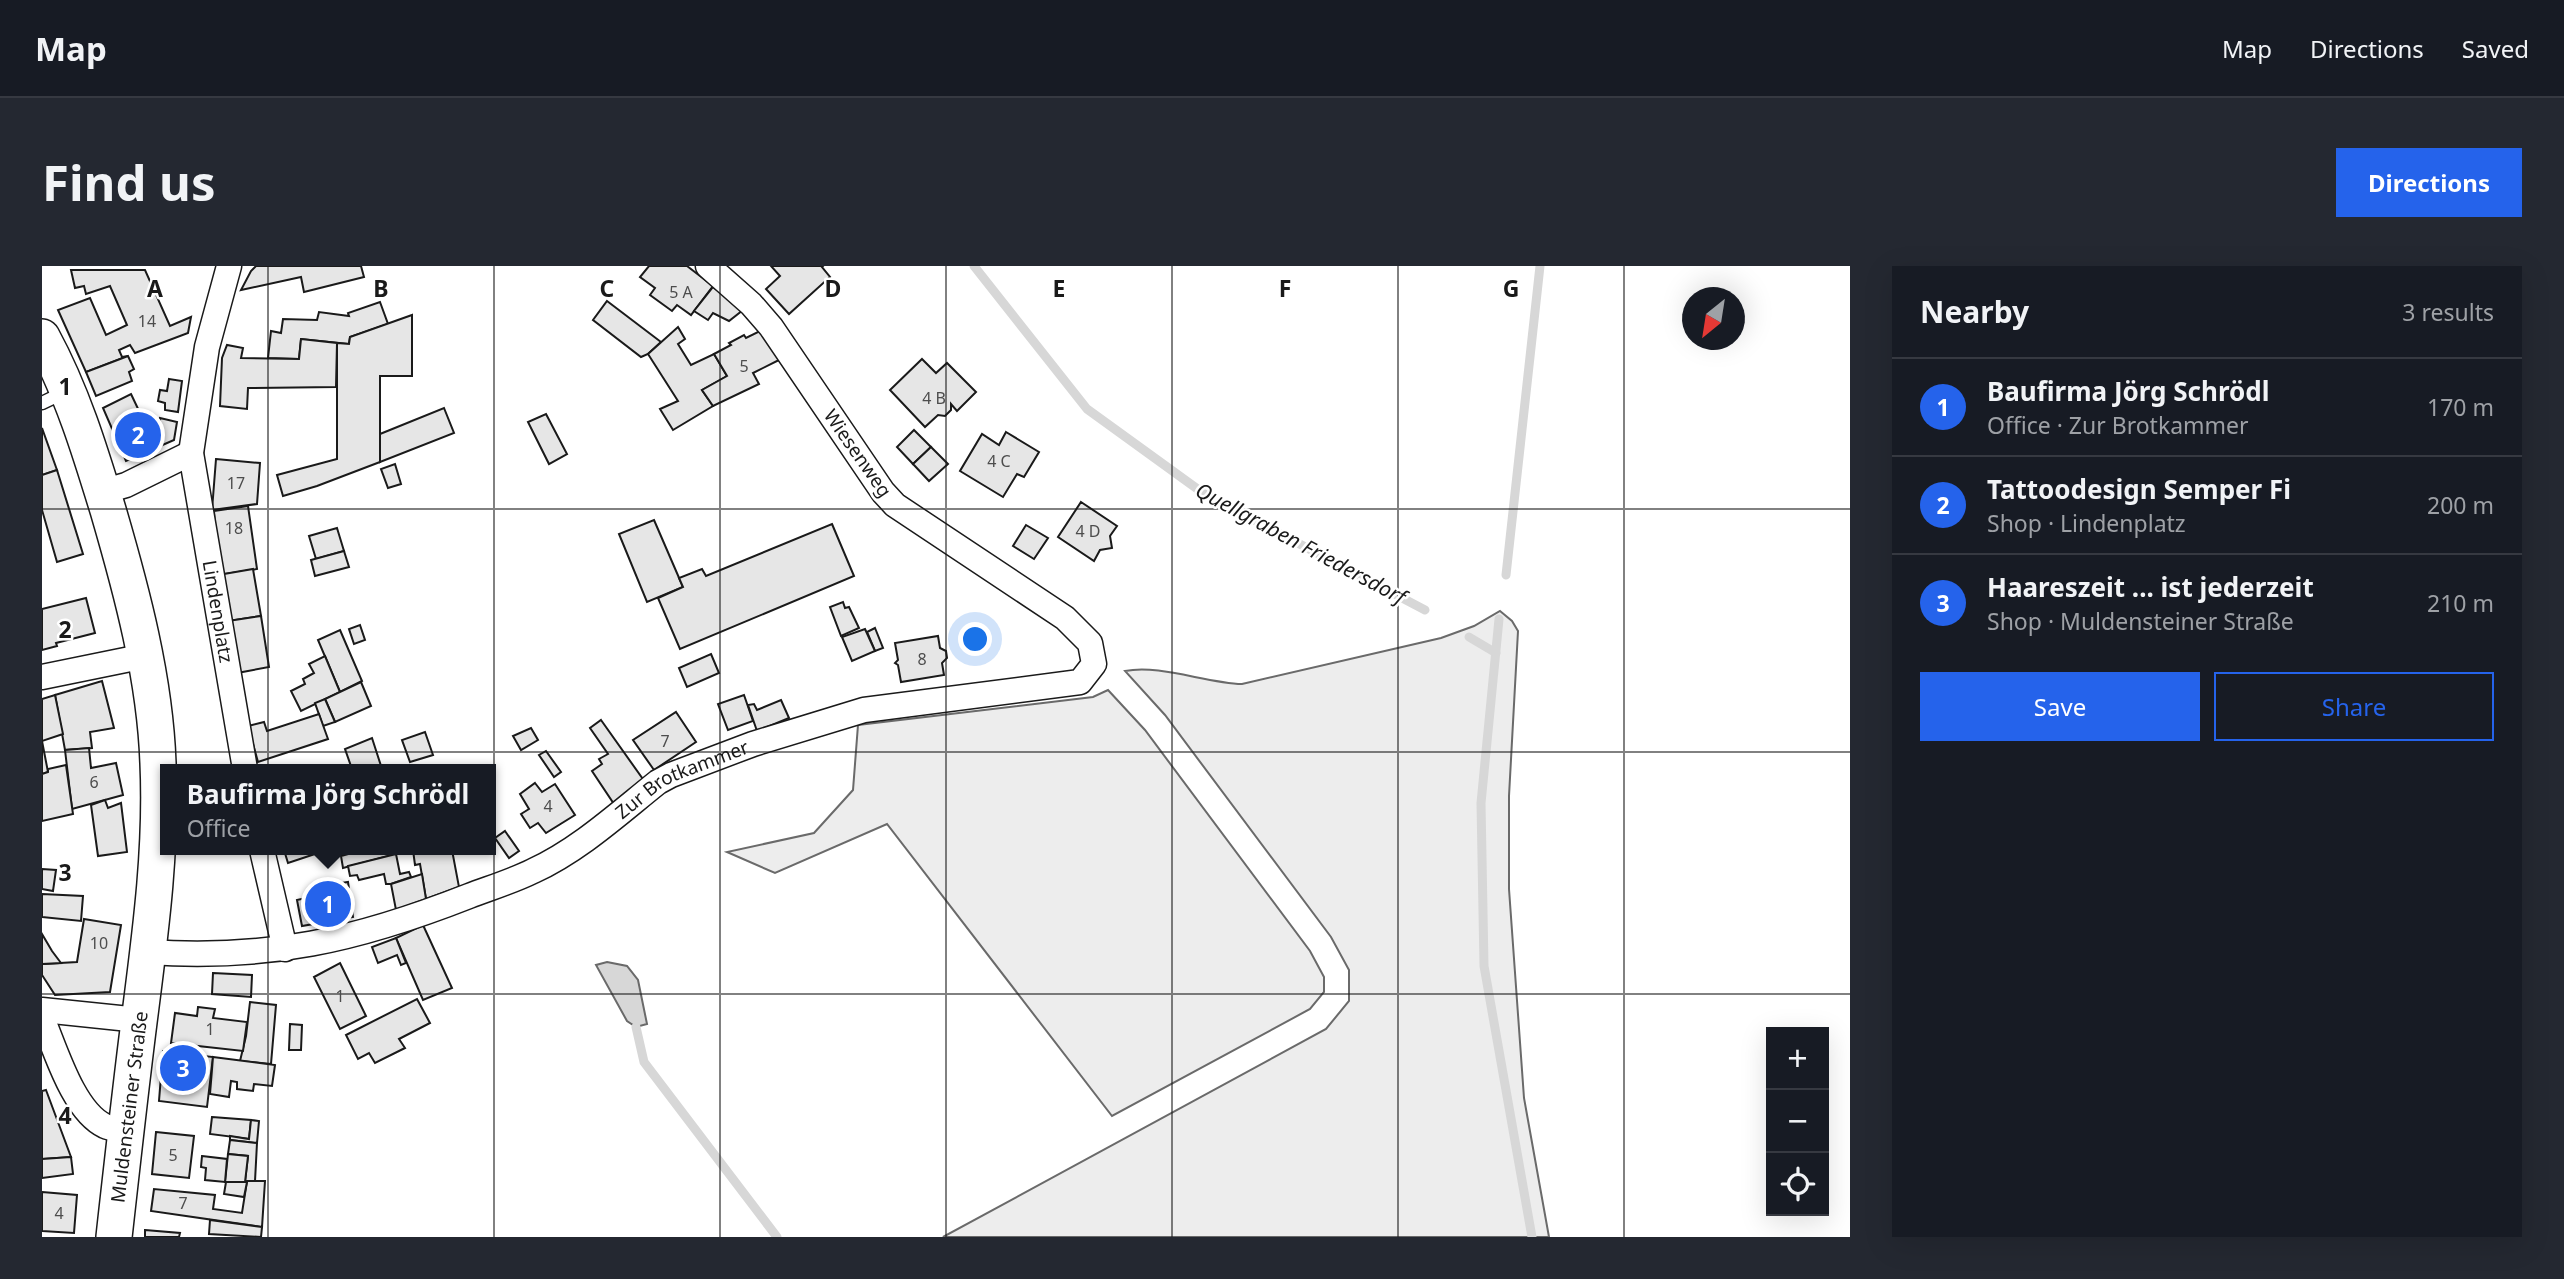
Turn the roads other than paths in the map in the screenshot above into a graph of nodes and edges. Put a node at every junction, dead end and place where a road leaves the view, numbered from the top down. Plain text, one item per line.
1 (229, 266) edge
2 (708, 266) edge
3 (42, 337) edge
4 (55, 397) edge
5 (191, 453) junction
6 (102, 492) junction
7 (145, 656) junction
8 (1094, 663) joint
9 (42, 677) edge
10 (245, 764) edge
11 (160, 775) edge
12 (160, 822) edge
13 (263, 855) edge
14 (285, 949) junction
15 (147, 965) junction
16 (42, 1010) edge
17 (42, 1018) edge
18 (139, 1020) junction
19 (126, 1130) junction
20 (114, 1237) edge

1 - 5 street, Lindenplatz
2 - 8 street, Wiesenweg
3 - 4 main road
4 - 6 main road
5 - 6 street
5 - 10 street, Lindenplatz
6 - 7 main road
7 - 9 street
7 - 11 main road
8 - 14 street, Zur Brotkammer
12 - 15 main road
13 - 14 street
14 - 15 street
15 - 18 main road, Muldensteiner Straße
16 - 18 street
17 - 19 street
18 - 19 main road, Muldensteiner Straße
19 - 20 main road, Muldensteiner Straße

